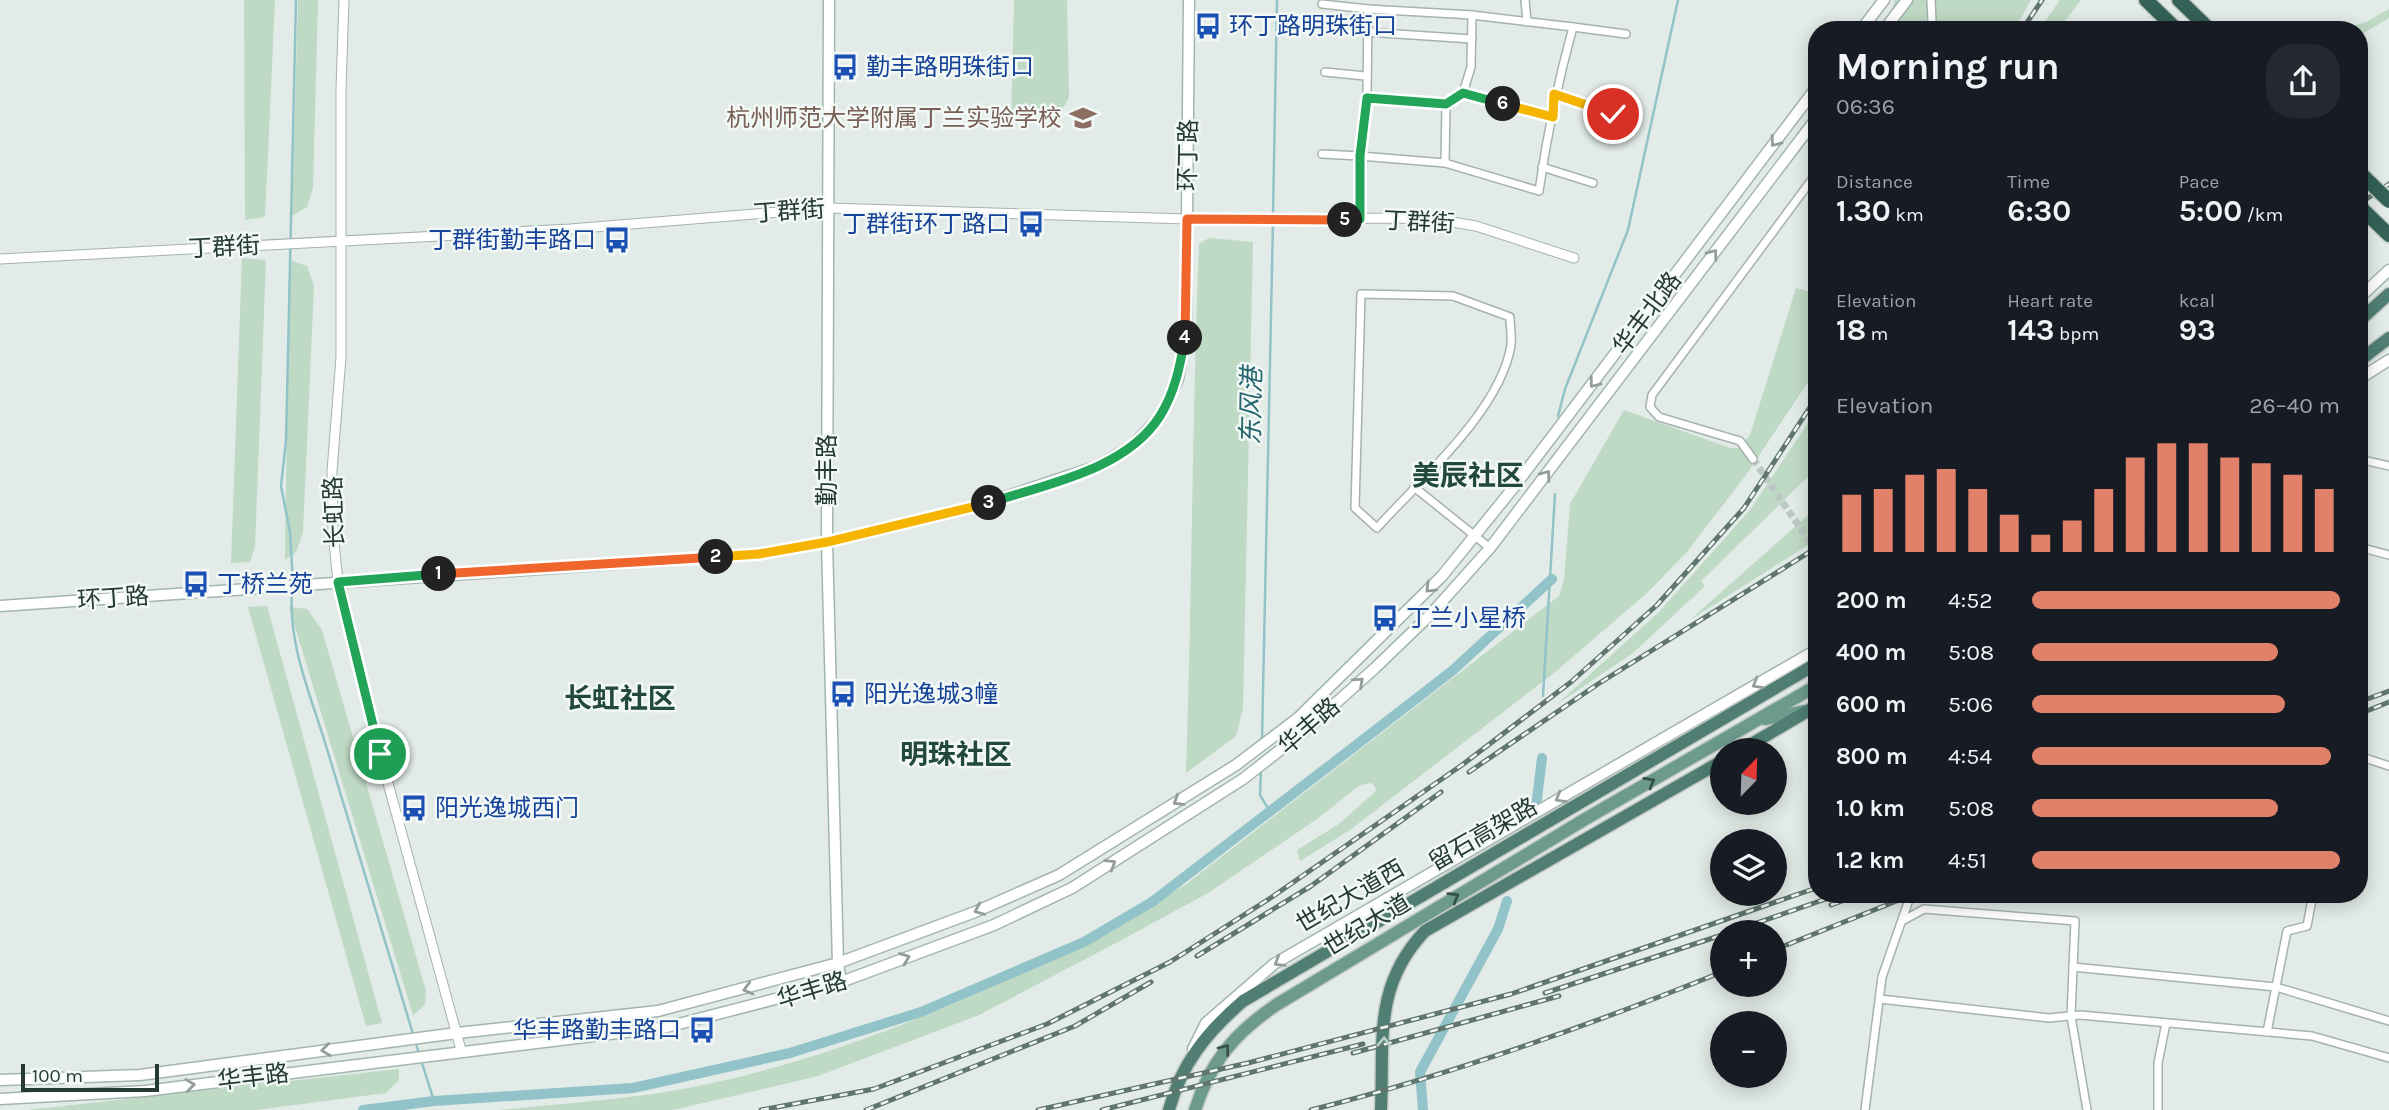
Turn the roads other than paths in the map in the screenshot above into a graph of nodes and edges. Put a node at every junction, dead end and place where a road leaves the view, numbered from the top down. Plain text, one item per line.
1 (344, 0) edge
2 (829, 0) edge
3 (1189, 0) edge
4 (1525, 0) edge
5 (1884, 0) edge
6 (1907, 0) edge
7 (1931, 0) edge
8 (2146, 0) edge
9 (2179, 0) edge
10 (1322, 5) dead end
11 (1368, 9) junction
12 (1472, 15) junction
13 (1868, 21) edge
14 (1891, 21) edge
15 (1932, 21) edge
16 (2168, 21) edge
17 (2201, 21) edge
18 (1527, 22) junction
19 (1573, 27) junction
20 (1367, 33) junction
21 (1626, 34) dead end
22 (1472, 39) junction
23 (1325, 72) dead end
24 (1365, 76) junction
25 (1463, 93) junction
26 (1554, 94) junction
27 (1367, 98) junction
28 (1808, 99) edge
29 (1446, 104) junction
30 (1613, 114) dead end
31 (1553, 117) junction
32 (1808, 130) edge
33 (1322, 154) dead end
34 (1360, 156) junction
35 (1445, 163) junction
36 (1542, 167) junction
37 (2368, 181) edge
38 (1593, 183) dead end
39 (1808, 185) edge
40 (2389, 201) edge
41 (828, 208) junction
42 (2368, 215) edge
43 (1187, 219) junction
44 (1360, 219) junction
45 (2389, 235) edge
46 (340, 240) junction
47 (1574, 258) dead end
48 (0, 259) edge
49 (2389, 270) edge
50 (2368, 290) edge
51 (2389, 294) edge
52 (2368, 313) edge
53 (2389, 338) edge
54 (2368, 354) edge
55 (2389, 360) edge
56 (2368, 373) edge
57 (1754, 459) tunnel mouth
58 (2368, 461) edge
59 (2389, 466) edge
60 (1414, 486) junction
61 (1475, 536) junction
62 (827, 542) junction
63 (1490, 548) junction
64 (2368, 549) edge
65 (2389, 555) edge
66 (338, 582) junction
67 (0, 606) edge
68 (1808, 655) edge
69 (1808, 669) edge
70 (1808, 691) edge
71 (1808, 709) edge
72 (1808, 710) edge
73 (1755, 722) junction
74 (1762, 738) edge
75 (2368, 759) edge
76 (2389, 766) edge
77 (1710, 768) edge
78 (1908, 903) edge
79 (2311, 903) edge
80 (1902, 921) junction
81 (838, 963) junction
82 (2073, 967) junction
83 (841, 982) junction
84 (2276, 987) junction
85 (1880, 999) junction
86 (2071, 1016) junction
87 (2389, 1021) edge
88 (2166, 1023) junction
89 (2267, 1032) junction
90 (457, 1033) junction
91 (461, 1050) junction
92 (2389, 1058) edge
93 (1187, 1061) junction
94 (0, 1080) edge
95 (0, 1099) edge
96 (1170, 1110) edge
97 (1195, 1110) edge
98 (1381, 1110) edge
99 (1865, 1110) edge
100 (2087, 1110) edge
101 (2158, 1110) edge

1 - 46 street, 长虹路
2 - 41 main road, 勤丰路
3 - 43 main road, 环丁路
4 - 18 street
5 - 13 main road
6 - 14 main road
7 - 15 street
8 - 16 highway
9 - 17 highway
10 - 11 street
11 - 12 street
11 - 20 street
12 - 18 street
12 - 22 street
18 - 19 street
19 - 21 street
19 - 26 street
20 - 22 street
20 - 24 street
22 - 25 street
23 - 24 street
24 - 27 street
25 - 29 street
25 - 31 street
26 - 30 street
26 - 31 street
27 - 29 street
27 - 34 street
28 -> 61 main road, 华丰北路
29 - 35 street
31 - 36 street
63 -> 32 main road, 华丰北路
33 - 34 street
34 - 35 street
34 - 44 street
35 - 36 street
36 - 38 street
37 - 40 highway, bridge
39 - 57 street
41 - 43 street, 丁群街
41 - 46 street, 丁群街
41 - 62 main road, 勤丰路
42 - 45 highway
43 - 44 street, 丁群街
43 - 62 main road, 环丁路
44 - 47 street, 丁群街
46 - 48 street, 丁群街
46 - 66 street, 长虹路
49 - 50 main road
51 - 52 highway
53 - 54 highway
55 - 56 main road
58 - 59 street
60 - 60 street
60 - 61 street
61 - 63 street
61 -> 81 main road, 华丰路
62 - 66 main road, 环丁路
62 - 81 main road, 勤丰路
83 -> 63 main road, 华丰路
64 - 65 street
66 - 67 main road, 环丁路
66 - 90 street, 长虹路
68 -> 93 main road, 世纪大道西
69 - 93 highway, 留石高架路
70 - 73 main road, 世纪大道
71 - 73 main road
72 - 74 highway
97 -> 73 main road, 世纪大道
75 - 76 street
98 -> 77 highway
78 - 80 street
79 - 84 street
80 - 82 street
80 - 85 street
81 - 83 main road, 勤丰路
81 -> 90 main road, 华丰路
82 - 84 street
82 - 86 street
83 - 91 main road, 华丰路
84 - 87 street
84 - 89 street
85 - 86 street
85 - 99 street
86 - 88 street
86 - 100 street
88 - 89 street
88 - 101 street
89 - 92 street
90 - 91 street, 长虹路
90 -> 94 main road, 华丰路
95 -> 91 main road, 华丰路
93 - 96 highway, 留石高架路

